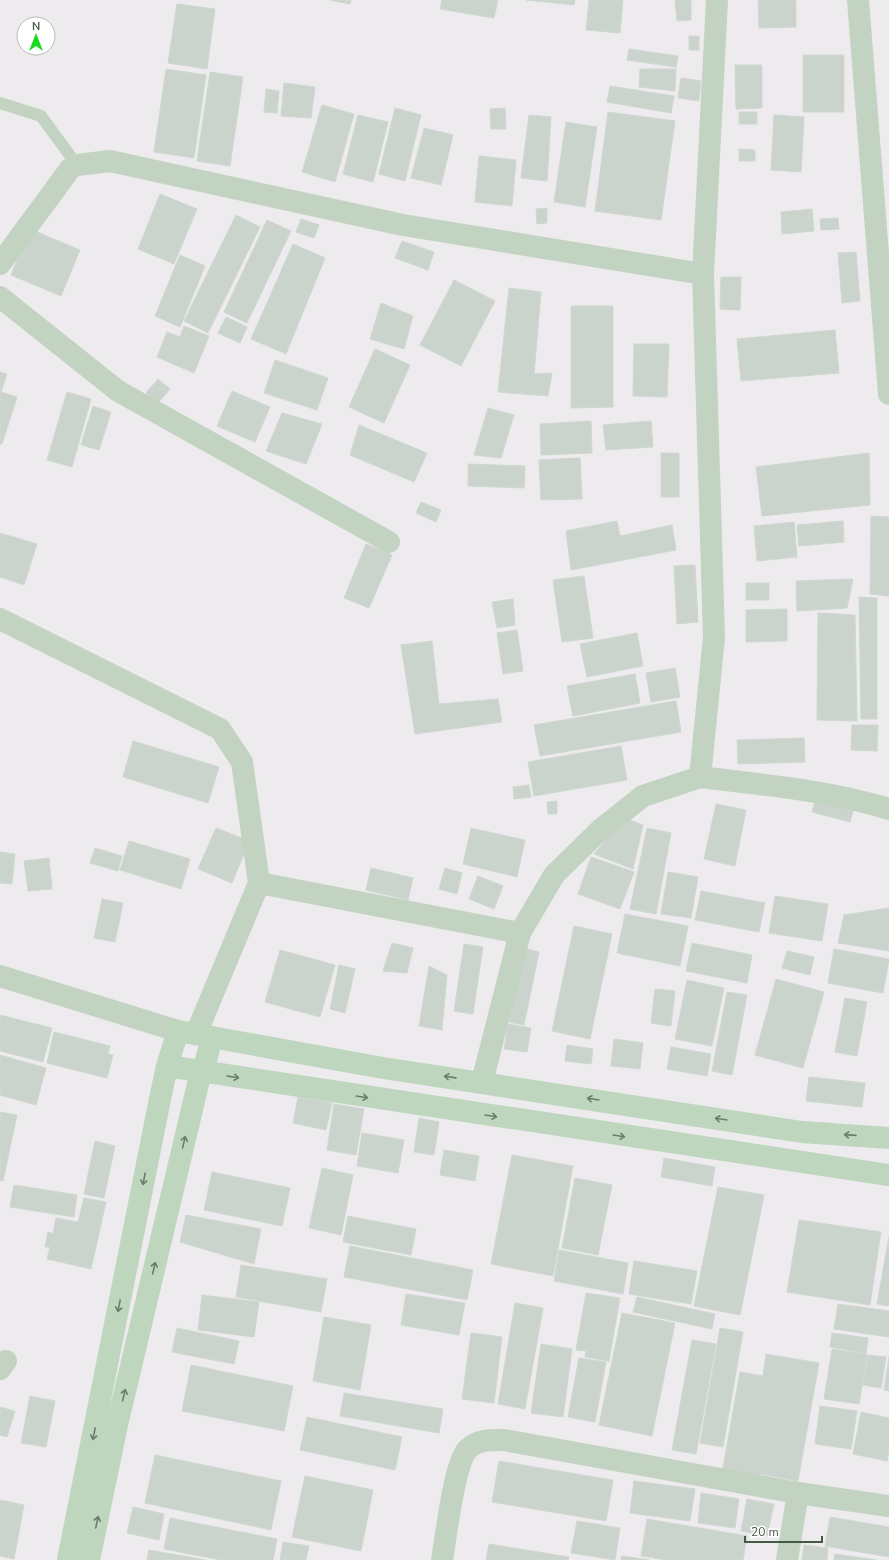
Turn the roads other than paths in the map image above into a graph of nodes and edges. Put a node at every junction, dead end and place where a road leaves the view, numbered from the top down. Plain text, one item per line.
1 (717, 0) edge
2 (858, 0) edge
3 (0, 103) edge
4 (77, 165) junction
5 (0, 264) edge
6 (703, 274) junction
7 (0, 298) edge
8 (889, 394) edge
9 (389, 542) dead end
10 (0, 619) edge
11 (700, 777) junction
12 (889, 809) edge
13 (258, 883) junction
14 (520, 933) junction
15 (0, 976) edge
16 (195, 1034) junction
17 (167, 1066) junction
18 (203, 1072) junction
19 (482, 1082) junction
20 (889, 1138) edge
21 (889, 1175) edge
22 (798, 1493) junction
23 (889, 1506) edge
24 (68, 1560) edge
25 (89, 1560) edge
26 (442, 1560) edge
27 (786, 1560) edge

1 - 6 street
2 - 8 street
3 - 4 lane
4 - 5 street
4 - 6 street
6 - 11 street
7 - 9 street
10 - 13 street
11 - 12 street
11 - 14 street
13 - 14 street
13 - 16 street
14 - 19 street
15 - 16 street
16 - 17 street
16 - 18 street
19 -> 16 street
17 - 18 street
17 -> 24 street
18 -> 21 street
25 -> 18 street
20 -> 19 street
22 - 23 street
22 - 26 street
22 - 27 street

